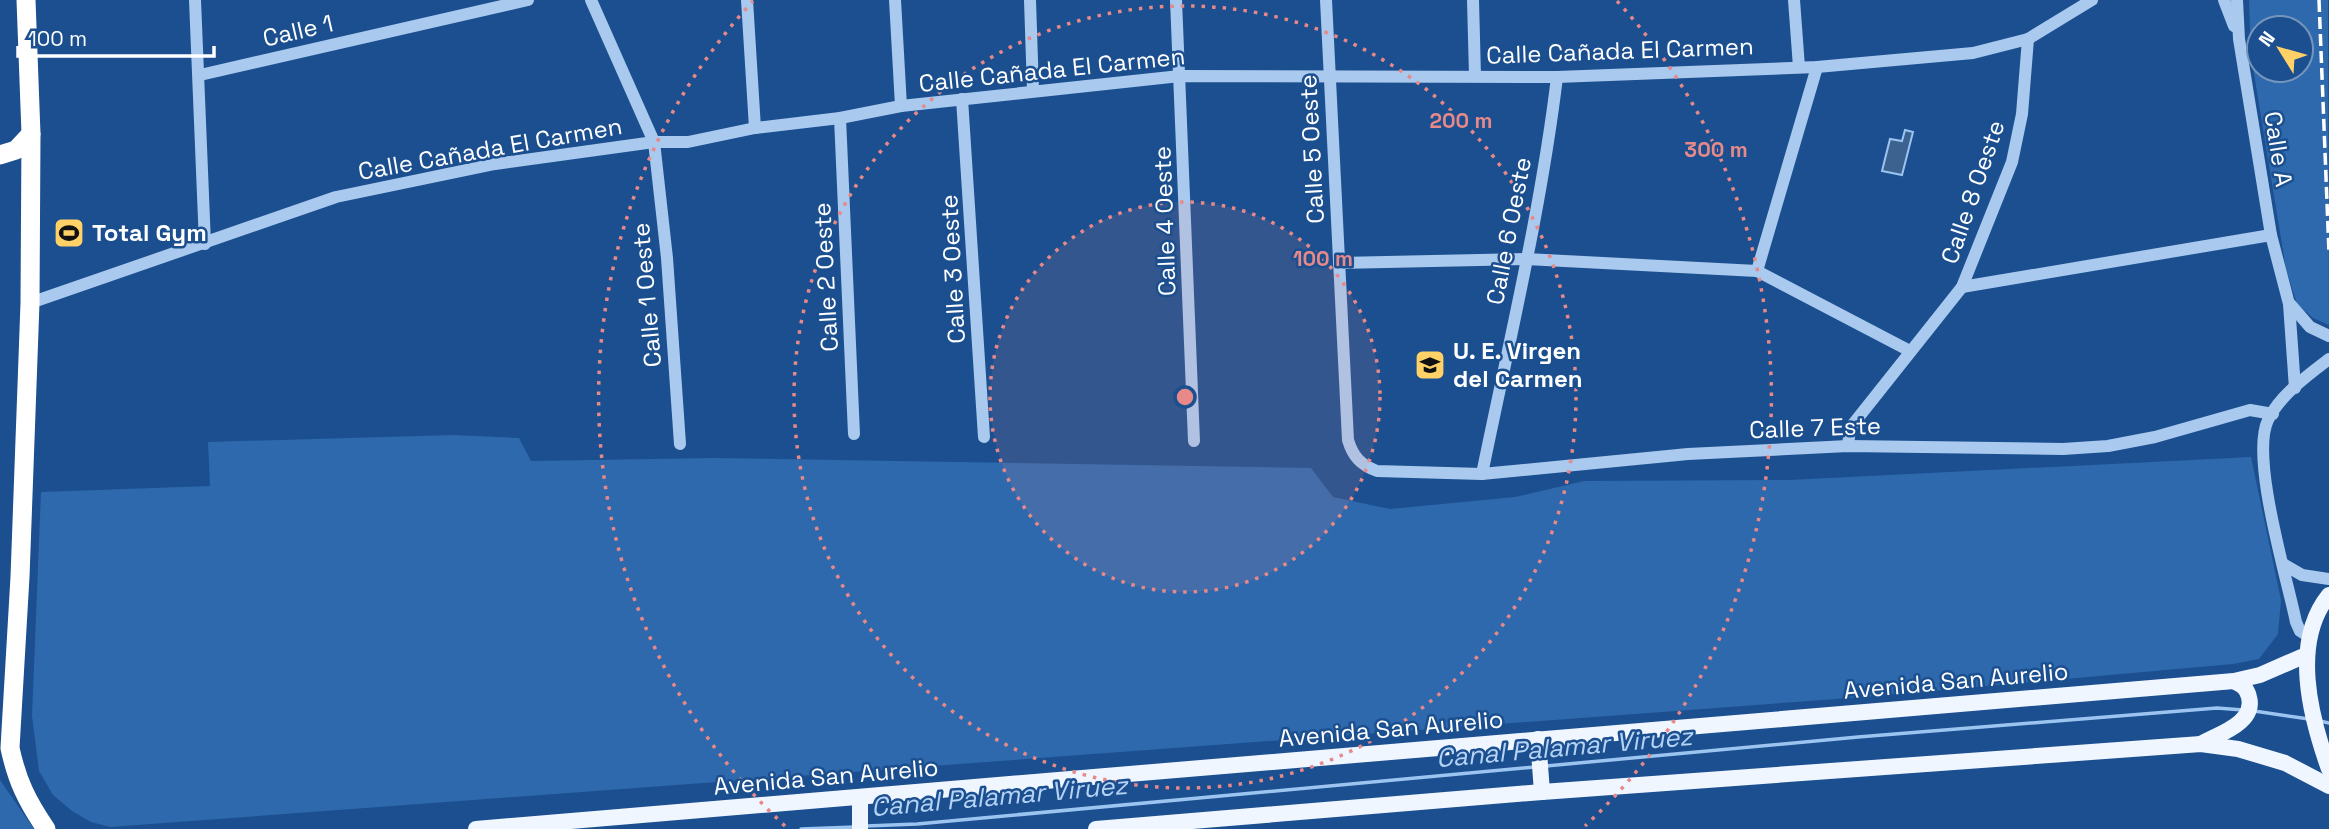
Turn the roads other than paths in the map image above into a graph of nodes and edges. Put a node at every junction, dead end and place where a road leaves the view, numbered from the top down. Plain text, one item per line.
1 (26, 0) edge
2 (195, 0) edge
3 (528, 0) edge
4 (591, 0) edge
5 (747, 0) edge
6 (895, 0) edge
7 (1030, 0) edge
8 (1176, 0) edge
9 (1326, 0) edge
10 (1473, 0) edge
11 (1794, 0) edge
12 (2092, 0) edge
13 (2224, 0) edge
14 (2237, 0) edge
15 (2028, 39) junction
16 (2239, 39) junction
17 (1799, 67) junction
18 (1818, 67) junction
19 (200, 75) junction
20 (1180, 76) junction
21 (1475, 76) junction
22 (1330, 77) junction
23 (1557, 77) junction
24 (1033, 90) junction
25 (962, 99) junction
26 (901, 106) junction
27 (840, 118) junction
28 (755, 128) junction
29 (31, 134) junction
30 (654, 142) junction
31 (3, 158) edge
32 (30, 170) junction
33 (2271, 235) junction
34 (205, 243) junction
35 (1526, 259) junction
36 (1339, 263) junction
37 (1757, 271) junction
38 (1962, 287) junction
39 (30, 303) junction
40 (2289, 303) junction
41 (2329, 336) edge
42 (1910, 351) junction
43 (2329, 359) edge
44 (2295, 388) junction
45 (2273, 414) junction
46 (854, 434) dead end
47 (984, 437) dead end
48 (1194, 440) dead end
49 (680, 444) dead end
50 (1848, 446) junction
51 (1358, 461) joint
52 (1482, 474) junction
53 (2283, 564) junction
54 (2329, 579) edge
55 (2329, 595) edge
56 (2308, 636) junction
57 (2306, 654) junction
58 (2234, 681) junction
59 (2201, 744) junction
60 (1538, 746) junction
61 (0, 757) edge
62 (2329, 769) edge
63 (16, 775) junction
64 (2329, 786) edge
65 (1541, 787) junction
66 (860, 805) junction
67 (46, 829) edge
68 (476, 829) edge
69 (860, 829) edge
70 (1096, 829) edge

1 - 29 highway
2 - 19 street
3 - 19 street, Calle 1
4 - 30 street, Calle 1 Oeste
5 - 28 street
6 - 26 street
7 - 24 street
8 - 20 street, Calle 4 Oeste
9 - 22 street, Calle 5 Oeste
10 - 21 street
11 - 17 street
12 - 15 street, Calle Cañada El Carmen
13 - 16 street
14 - 16 street, Calle A
15 - 18 street, Calle Cañada El Carmen
15 - 38 street, Calle 8 Oeste
16 - 33 street, Calle A
17 - 18 street, Calle Cañada El Carmen
17 - 23 street, Calle Cañada El Carmen
18 - 37 street
19 - 34 street
20 - 22 street, Calle Cañada El Carmen
20 - 24 street, Calle Cañada El Carmen
20 - 48 street, Calle 4 Oeste
21 - 22 street, Calle Cañada El Carmen
21 - 23 street, Calle Cañada El Carmen
22 - 36 street, Calle 5 Oeste
23 - 35 street, Calle 6 Oeste
24 - 25 street, Calle Cañada El Carmen
25 - 26 street, Calle Cañada El Carmen
25 - 47 street, Calle 3 Oeste
26 - 27 street, Calle Cañada El Carmen
27 - 28 street, Calle Cañada El Carmen
27 - 46 street, Calle 2 Oeste
28 - 30 street, Calle Cañada El Carmen
29 - 31 highway
29 - 32 highway
30 - 34 street, Calle Cañada El Carmen
30 - 49 street, Calle 1 Oeste
31 - 32 highway
32 - 39 highway
33 - 38 street
33 - 40 street, Calle A
34 - 39 street, Calle Cañada El Carmen
35 - 36 street
35 - 37 street
35 - 52 street, Calle 6 Oeste
36 - 51 street, Calle 5 Oeste
37 - 42 street
38 - 42 street, Calle 8 Oeste
39 - 63 highway
40 - 41 street, Calle A
40 - 44 street, Calle A
42 - 50 street, Calle 8 Oeste
43 - 44 street
44 - 45 street
45 - 50 street, Calle 7 Este
45 - 53 street
50 - 52 street, Calle 7 Este
51 - 52 street, Calle 7 Este
53 - 54 street
53 - 56 street
55 - 56 main road
56 - 57 main road
57 - 58 main road, Avenida San Aurelio
57 - 62 main road
58 - 59 main road
58 - 60 main road, Avenida San Aurelio
59 - 64 main road
59 - 65 main road
60 - 65 main road
60 - 66 main road, Avenida San Aurelio
61 - 63 street
63 - 67 highway
65 - 70 main road
66 - 68 main road, Avenida San Aurelio
66 - 69 main road

